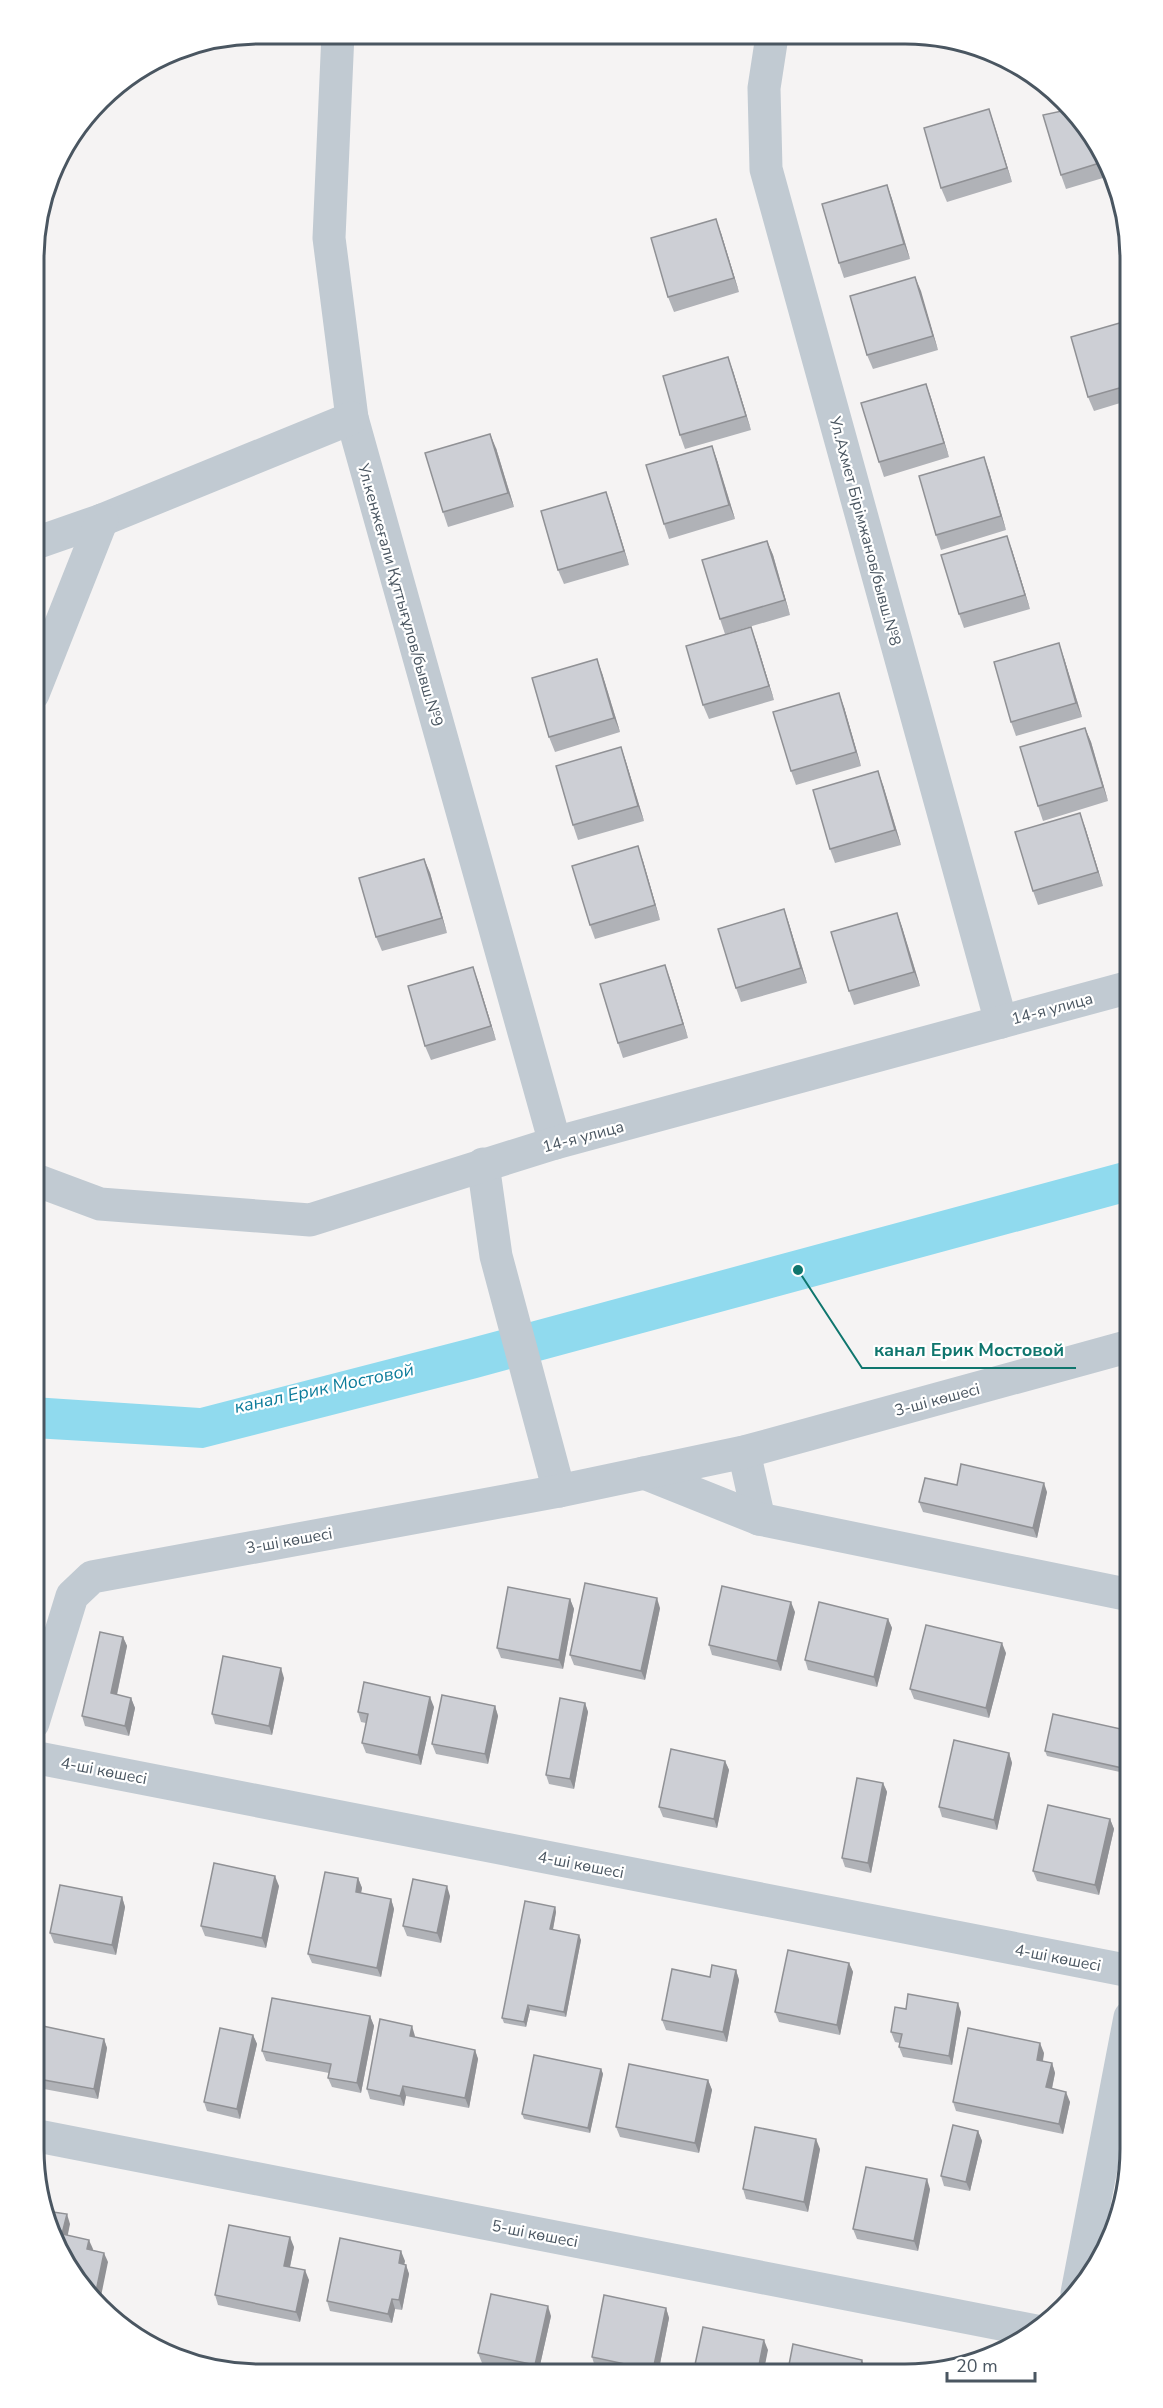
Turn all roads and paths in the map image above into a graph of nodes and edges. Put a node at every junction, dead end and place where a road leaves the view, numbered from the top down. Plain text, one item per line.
1 (338, 44) edge
2 (771, 44) edge
3 (352, 418) junction
4 (102, 520) junction
5 (44, 540) edge
6 (44, 666) edge
7 (1120, 990) edge
8 (1001, 1022) junction
9 (555, 1143) junction
10 (483, 1164) junction
11 (44, 1183) edge
12 (1120, 1349) edge
13 (744, 1452) junction
14 (644, 1473) junction
15 (559, 1491) junction
16 (759, 1519) junction
17 (1120, 1593) edge
18 (44, 1687) edge
19 (44, 1758) edge
20 (1120, 1969) edge
21 (1120, 2069) edge
22 (44, 2137) edge
23 (1081, 2272) edge
24 (1023, 2329) edge

1 - 3 street, Ул.кенжеғали Құттығұлов/бывш.№9
2 - 8 street, Ул.Ахмет Бірімжанов/бывш.№8
3 - 4 street
3 - 9 street, Ул.кенжеғали Құттығұлов/бывш.№9
4 - 5 street
4 - 6 street
7 - 8 street, 14-я улица
8 - 9 street, 14-я улица
9 - 10 street, 14-я улица
10 - 11 street, 14-я улица
10 - 15 street
12 - 13 street, 3-ші көшесі
13 - 14 street, 3-ші көшесі
13 - 16 street
14 - 15 street, 3-ші көшесі
14 - 16 street
15 - 18 street, 3-ші көшесі
16 - 17 street
19 - 20 street, 4-ші көшесі
21 - 23 street
22 - 24 street, 5-ші көшесі

